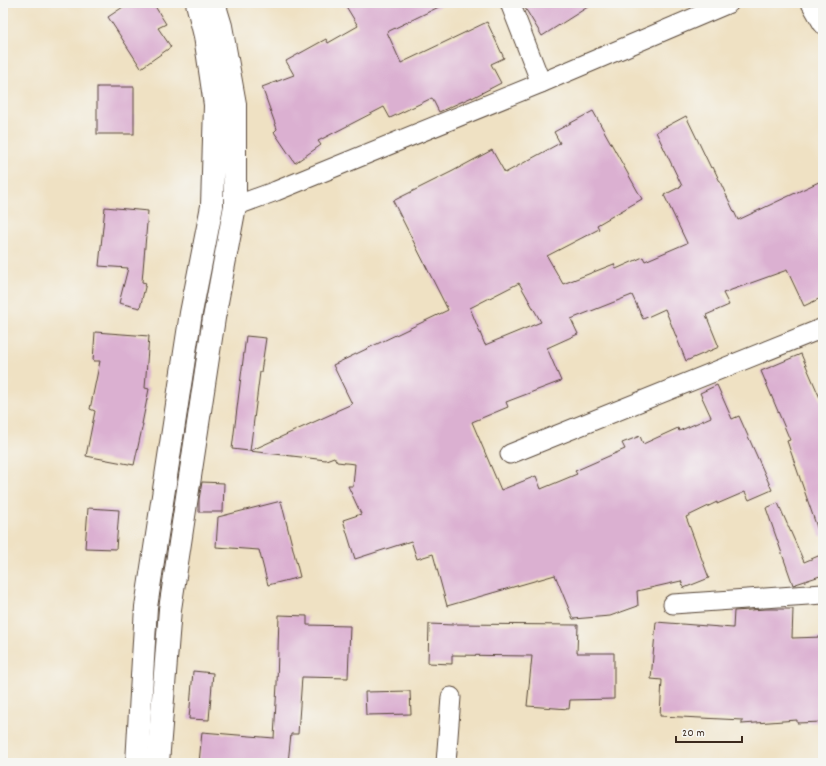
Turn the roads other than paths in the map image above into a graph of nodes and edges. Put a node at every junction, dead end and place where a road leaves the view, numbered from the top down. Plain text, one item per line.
1 (197, 3) edge
2 (214, 3) edge
3 (510, 3) edge
4 (729, 3) edge
5 (811, 3) edge
6 (823, 24) edge
7 (541, 83) junction
8 (235, 206) junction
9 (823, 328) edge
10 (510, 454) dead end
11 (823, 594) edge
12 (673, 604) dead end
13 (451, 697) dead end
14 (137, 763) edge
15 (158, 763) edge
16 (446, 763) edge

1 - 14 street
2 - 8 street
3 - 7 street
4 - 7 street
5 - 6 street
7 - 8 street
8 - 15 street
9 - 10 street
11 - 12 street
13 - 16 street

